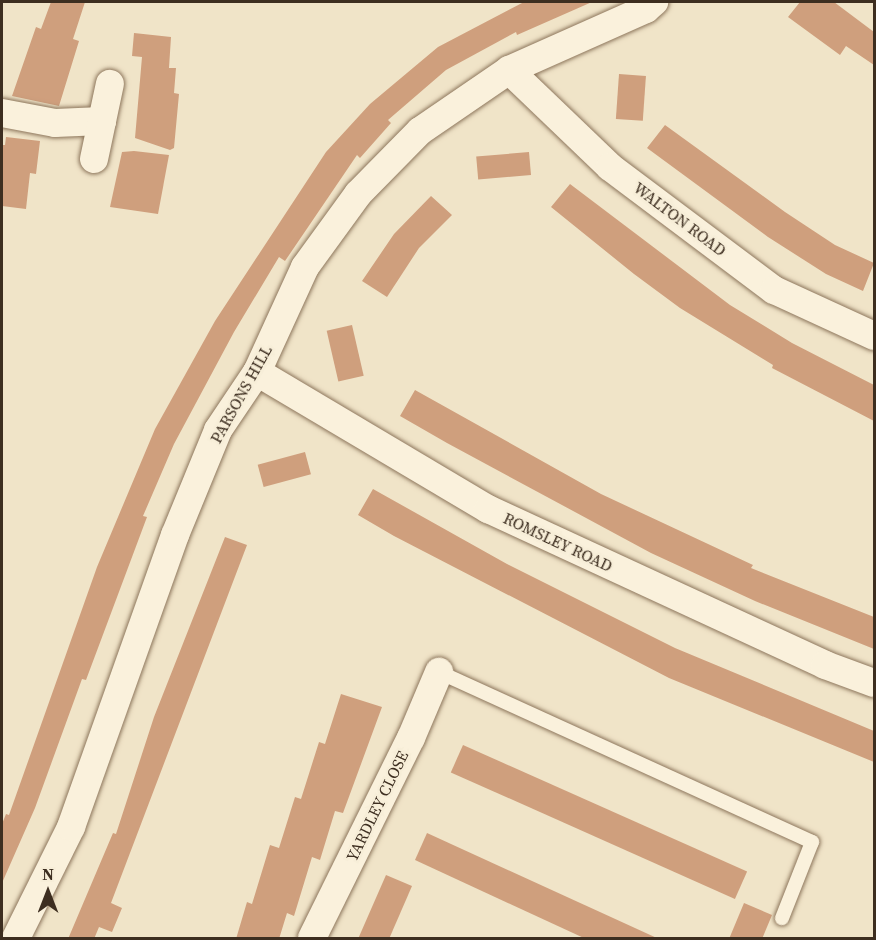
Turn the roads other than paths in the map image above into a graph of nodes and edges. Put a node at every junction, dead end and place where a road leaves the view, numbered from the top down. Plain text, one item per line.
1 (654, 2) edge
2 (509, 70) junction
3 (110, 84) dead end
4 (2, 113) edge
5 (102, 121) junction
6 (94, 159) dead end
7 (861, 322) edge
8 (874, 336) edge
9 (257, 372) junction
10 (439, 672) joint
11 (874, 683) edge
12 (782, 918) dead end
13 (16, 939) edge
14 (312, 939) edge

1 - 2 street, PARSONS HILL
2 - 7 street, WALTON ROAD
2 - 9 street, PARSONS HILL
3 - 5 street
4 - 5 street
5 - 6 street
7 - 8 street, WALTON ROAD
9 - 11 street, ROMSLEY ROAD
9 - 13 street, PARSONS HILL
10 - 12 lane
10 - 14 street, YARDLEY CLOSE

